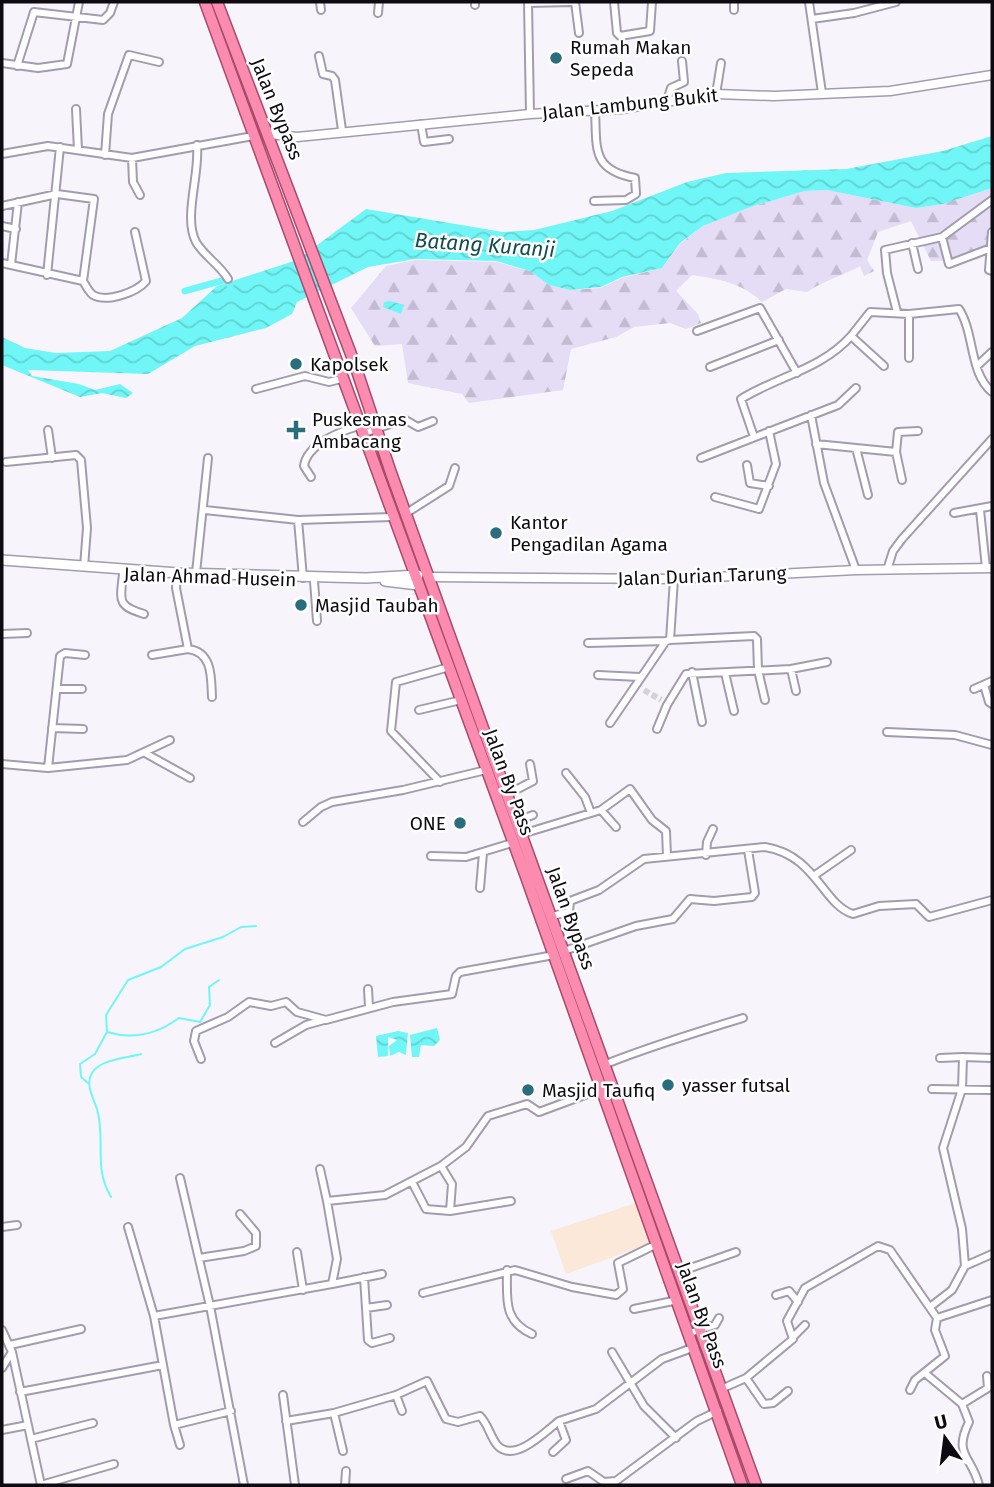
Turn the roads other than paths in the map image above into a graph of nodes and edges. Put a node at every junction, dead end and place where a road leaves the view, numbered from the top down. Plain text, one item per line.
1 (79, 2) edge
2 (114, 2) edge
3 (205, 2) edge
4 (217, 2) edge
5 (320, 2) edge
6 (379, 2) edge
7 (573, 2) edge
8 (614, 2) edge
9 (652, 2) edge
10 (734, 2) edge
11 (808, 2) edge
12 (896, 2) edge
13 (528, 3) edge
14 (875, 4) edge
15 (321, 10) dead end
16 (734, 10) dead end
17 (378, 13) dead end
18 (77, 18) junction
19 (813, 19) junction
20 (579, 33) dead end
21 (319, 55) dead end
22 (682, 61) dead end
23 (159, 62) dead end
24 (721, 62) dead end
25 (2, 63) edge
26 (17, 66) junction
27 (992, 75) edge
28 (822, 93) junction
29 (716, 94) junction
30 (667, 101) junction
31 (76, 109) dead end
32 (595, 111) junction
33 (530, 114) junction
34 (421, 124) junction
35 (342, 130) junction
36 (269, 134) junction
37 (253, 136) junction
38 (449, 139) dead end
39 (197, 145) junction
40 (60, 147) junction
41 (78, 150) junction
42 (2, 154) edge
43 (105, 155) junction
44 (132, 158) junction
45 (57, 194) junction
46 (140, 195) dead end
47 (992, 200) edge
48 (594, 201) dead end
49 (18, 202) junction
50 (2, 206) edge
51 (2, 226) edge
52 (16, 229) junction
53 (135, 232) dead end
54 (992, 232) edge
55 (942, 237) junction
56 (912, 243) junction
57 (991, 248) edge
58 (2, 263) edge
59 (11, 265) junction
60 (918, 269) dead end
61 (992, 271) edge
62 (47, 275) junction
63 (228, 279) dead end
64 (83, 281) junction
65 (897, 312) junction
66 (909, 314) junction
67 (697, 331) dead end
68 (852, 336) junction
69 (779, 340) junction
70 (992, 352) edge
71 (909, 358) dead end
72 (884, 366) dead end
73 (977, 366) junction
74 (710, 367) dead end
75 (797, 373) junction
76 (340, 374) junction
77 (856, 388) dead end
78 (256, 389) dead end
79 (992, 392) edge
80 (811, 415) junction
81 (433, 421) dead end
82 (375, 429) junction
83 (48, 430) dead end
84 (361, 430) junction
85 (769, 431) junction
86 (918, 431) dead end
87 (754, 437) junction
88 (992, 439) edge
89 (816, 444) junction
90 (856, 448) junction
91 (896, 452) junction
92 (52, 458) junction
93 (208, 458) dead end
94 (701, 458) dead end
95 (6, 462) dead end
96 (747, 465) dead end
97 (455, 468) dead end
98 (310, 477) dead end
99 (902, 480) dead end
100 (769, 486) junction
101 (868, 495) dead end
102 (715, 497) dead end
103 (992, 506) edge
104 (205, 510) junction
105 (980, 510) junction
106 (954, 513) dead end
107 (405, 514) junction
108 (392, 517) junction
109 (298, 520) junction
110 (2, 563) edge
111 (84, 567) junction
112 (989, 568) edge
113 (856, 570) junction
114 (887, 570) junction
115 (197, 573) junction
116 (412, 574) junction
117 (123, 575) junction
118 (431, 577) junction
119 (177, 578) junction
120 (307, 579) junction
121 (674, 579) junction
122 (418, 585) junction
123 (144, 614) dead end
124 (317, 621) dead end
125 (27, 633) dead end
126 (2, 634) edge
127 (668, 641) junction
128 (588, 643) dead end
129 (188, 649) junction
130 (85, 655) dead end
131 (152, 655) dead end
132 (827, 662) dead end
133 (449, 667) junction
134 (791, 669) junction
135 (758, 670) junction
136 (692, 672) junction
137 (725, 673) junction
138 (598, 675) dead end
139 (638, 680) junction
140 (992, 681) edge
141 (984, 685) junction
142 (57, 689) junction
143 (974, 689) dead end
144 (82, 690) dead end
145 (644, 690) tunnel mouth
146 (796, 691) dead end
147 (212, 697) dead end
148 (461, 700) junction
149 (765, 700) dead end
150 (992, 704) edge
151 (419, 710) dead end
152 (734, 711) dead end
153 (702, 722) dead end
154 (610, 723) dead end
155 (52, 728) junction
156 (83, 729) dead end
157 (657, 729) dead end
158 (887, 732) dead end
159 (170, 740) dead end
160 (992, 745) edge
161 (145, 753) junction
162 (530, 764) dead end
163 (2, 765) edge
164 (48, 768) junction
165 (499, 771) junction
166 (487, 773) junction
167 (566, 773) dead end
168 (190, 778) dead end
169 (440, 782) junction
170 (508, 794) junction
171 (601, 810) junction
172 (591, 813) junction
173 (533, 815) dead end
174 (517, 821) junction
175 (303, 822) dead end
176 (616, 827) dead end
177 (713, 829) dead end
178 (522, 834) junction
179 (512, 843) junction
180 (748, 850) junction
181 (851, 850) dead end
182 (483, 853) junction
183 (706, 855) junction
184 (431, 856) dead end
185 (667, 856) junction
186 (815, 875) junction
187 (481, 888) dead end
188 (992, 900) edge
189 (552, 916) junction
190 (559, 953) junction
191 (574, 976) junction
192 (562, 981) junction
193 (368, 989) dead end
194 (369, 1007) junction
195 (743, 1018) dead end
196 (326, 1020) junction
197 (275, 1044) dead end
198 (963, 1057) junction
199 (940, 1058) dead end
200 (992, 1058) edge
201 (201, 1059) dead end
202 (606, 1064) junction
203 (932, 1088) dead end
204 (601, 1089) junction
205 (962, 1089) junction
206 (992, 1090) edge
207 (441, 1166) junction
208 (320, 1169) dead end
209 (180, 1178) dead end
210 (412, 1181) junction
211 (327, 1201) junction
212 (511, 1201) dead end
213 (450, 1211) junction
214 (240, 1214) dead end
215 (18, 1225) dead end
216 (2, 1227) edge
217 (128, 1227) dead end
218 (657, 1244) junction
219 (297, 1252) dead end
220 (736, 1252) dead end
221 (992, 1254) edge
222 (199, 1258) junction
223 (965, 1266) junction
224 (507, 1270) junction
225 (679, 1272) junction
226 (383, 1274) dead end
227 (364, 1277) junction
228 (332, 1284) junction
229 (303, 1290) junction
230 (423, 1293) dead end
231 (776, 1295) dead end
232 (678, 1300) junction
233 (992, 1300) edge
234 (798, 1302) junction
235 (387, 1305) dead end
236 (210, 1306) junction
237 (930, 1307) junction
238 (366, 1308) junction
239 (634, 1309) dead end
240 (154, 1317) junction
241 (719, 1318) dead end
242 (937, 1318) junction
243 (806, 1325) dead end
244 (81, 1329) dead end
245 (2, 1331) edge
246 (695, 1331) junction
247 (532, 1334) dead end
248 (793, 1337) junction
249 (390, 1338) dead end
250 (695, 1347) junction
251 (11, 1349) junction
252 (612, 1352) dead end
253 (163, 1366) junction
254 (2, 1368) edge
255 (926, 1374) junction
256 (987, 1376) dead end
257 (746, 1378) junction
258 (631, 1381) junction
259 (721, 1389) junction
260 (910, 1390) dead end
261 (788, 1391) dead end
262 (20, 1392) junction
263 (283, 1395) dead end
264 (396, 1395) junction
265 (962, 1404) junction
266 (231, 1410) junction
267 (401, 1411) dead end
268 (718, 1411) junction
269 (334, 1413) junction
270 (286, 1421) junction
271 (559, 1422) junction
272 (93, 1423) dead end
273 (28, 1425) junction
274 (174, 1425) junction
275 (2, 1430) edge
276 (676, 1438) junction
277 (31, 1439) junction
278 (180, 1445) dead end
279 (343, 1451) dead end
280 (553, 1452) dead end
281 (114, 1464) dead end
282 (346, 1471) dead end
283 (566, 1479) dead end
284 (41, 1485) edge
285 (244, 1485) edge
286 (295, 1485) edge
287 (345, 1485) edge
288 (742, 1485) edge
289 (756, 1485) edge
290 (979, 1485) edge

1 - 18 street
2 - 18 street
3 - 37 highway, Jalan By Pass
4 - 36 highway, Jalan Bypass
5 - 15 street
6 - 17 street
7 - 13 street
7 - 20 street
8 - 9 street
10 - 16 street
11 - 19 street
12 - 14 street
13 - 33 street
14 - 19 street
18 - 26 street
18 - 26 street
19 - 28 street
21 - 35 street
22 - 30 street
23 - 43 street
24 - 29 street
25 - 26 street
27 - 28 street, Jalan Lambung Bukit
28 - 29 street, Jalan Lambung Bukit
29 - 30 street, Jalan Lambung Bukit
30 - 32 street, Jalan Lambung Bukit
31 - 41 street
32 - 33 street, Jalan Lambung Bukit
32 - 48 street
33 - 34 street, Jalan Lambung Bukit
34 - 35 street, Jalan Lambung Bukit
34 - 38 street
35 - 36 street, Jalan Lambung Bukit
36 - 82 highway, Jalan Bypass
37 - 39 street
37 - 76 highway, Jalan By Pass
39 - 44 street
39 - 63 street
40 - 41 street
40 - 42 street
40 - 45 street
41 - 43 street
43 - 44 street
44 - 46 street
45 - 49 street
45 - 62 street
45 - 64 street
47 - 55 street
49 - 50 street
49 - 52 street
51 - 52 street
52 - 59 street
53 - 64 street
54 - 57 street
55 - 56 street
55 - 57 street
56 - 60 street
56 - 65 street
57 - 61 street
58 - 59 street
59 - 62 street
62 - 64 street
65 - 66 street
65 - 68 street
66 - 71 street
66 - 73 street
67 - 69 street
68 - 72 street
68 - 75 street
69 - 74 street
69 - 75 street
70 - 73 street
73 - 79 street
75 - 87 street
76 - 78 street
76 - 84 highway, Jalan By Pass
77 - 80 street
80 - 85 street
80 - 89 street
81 - 82 street
82 - 84 street
82 - 107 highway, Jalan Bypass
83 - 92 street
84 - 98 street
84 - 108 highway, Jalan By Pass
85 - 87 street
85 - 100 street
86 - 91 street
87 - 94 street
88 - 114 street
89 - 90 street
89 - 113 street
90 - 91 street
90 - 101 street
91 - 99 street
92 - 95 street
92 - 111 street
93 - 104 street
96 - 100 street
97 - 107 street
100 - 102 street
103 - 105 street
104 - 109 street
104 - 115 street
105 - 106 street
105 - 112 street
107 - 118 highway, Jalan Bypass
108 - 109 street
108 - 116 highway, Jalan By Pass
109 - 120 street
110 - 111 main road, Jalan Ahmad Husein
110 - 117 main road, Jalan Ahmad Husein
111 - 115 main road, Jalan Ahmad Husein
112 - 114 street, Jalan Durian Tarung
113 - 114 street, Jalan Durian Tarung
113 - 121 street, Jalan Durian Tarung
115 - 120 main road, Jalan Ahmad Husein
116 - 118 main road, Jalan Durian Tarung
116 - 120 main road, Jalan Ahmad Husein
116 - 122 highway, Jalan By Pass
117 - 119 main road, Jalan Ahmad Husein
117 - 123 street
118 - 121 street, Jalan Durian Tarung
118 - 165 highway, Jalan Bypass
119 - 120 main road, Jalan Ahmad Husein
119 - 129 street
120 - 122 main road, Jalan Ahmad Husein
120 - 124 street
121 - 127 street
122 - 133 highway, Jalan By Pass
125 - 126 street
127 - 128 street
127 - 135 street
127 - 139 street
129 - 131 street
129 - 147 street
130 - 142 street
132 - 134 street
133 - 148 highway, Jalan By Pass
133 - 169 street
134 - 135 street
134 - 146 street
135 - 137 street
135 - 149 street
136 - 137 street
136 - 153 street
136 - 157 street
137 - 152 street
138 - 139 street
139 - 145 street
139 - 154 street
140 - 141 street
141 - 143 street
141 - 150 street
142 - 144 street
142 - 155 street
148 - 151 street
148 - 166 highway, Jalan By Pass
155 - 156 street
155 - 164 street
158 - 160 street
159 - 161 street
161 - 164 street
161 - 168 street
162 - 170 street
163 - 164 street
165 - 166 highway
165 - 170 highway, Jalan Bypass
166 - 169 street
166 - 179 highway, Jalan By Pass
167 - 172 street
169 - 175 street
170 - 174 highway, Jalan Bypass
171 - 172 street
171 - 176 street
171 - 185 street
172 - 178 street
173 - 174 street
174 - 178 highway, Jalan Bypass
177 - 183 street
178 - 189 highway, Jalan Bypass
179 - 182 street
179 - 190 highway, Jalan By Pass
180 - 183 street
180 - 186 street
180 - 190 street
181 - 186 street
182 - 184 street
182 - 187 street
183 - 185 street
185 - 189 street
186 - 188 street
189 - 190 highway, Jalan Bypass
190 - 191 highway, Jalan Bypass
190 - 192 highway, Jalan By Pass
190 - 194 street
191 - 192 highway
191 - 202 highway, Jalan Bypass
192 - 204 highway, Jalan By Pass
193 - 194 street
194 - 196 street
195 - 202 street
196 - 197 street
196 - 201 street
198 - 199 street
198 - 200 street
198 - 205 street
202 - 225 highway, Jalan Bypass
203 - 205 street
204 - 207 street
204 - 218 highway, Jalan By Pass
205 - 206 street
205 - 223 street
207 - 210 street
207 - 213 street
208 - 211 street
209 - 222 street
210 - 211 street
210 - 213 street
211 - 228 street
212 - 213 street
214 - 222 street
215 - 216 street
217 - 240 street
218 - 224 street
218 - 232 highway, Jalan By Pass
219 - 229 street
220 - 225 street
221 - 223 street
222 - 236 street
223 - 237 street
224 - 230 street
224 - 247 street
225 - 246 highway, Jalan Bypass
226 - 227 street
227 - 228 street
227 - 238 street
228 - 229 street
229 - 236 street
231 - 234 street
232 - 239 street
232 - 246 highway, Jalan By Pass
233 - 242 street
234 - 237 street
234 - 248 street
235 - 238 street
236 - 240 street
236 - 266 street
237 - 242 street
238 - 249 street
240 - 253 street
241 - 246 street
242 - 255 street
243 - 248 street
244 - 251 street
245 - 251 street
246 - 250 highway, Jalan By Pass
246 - 259 highway, Jalan Bypass
248 - 257 street
250 - 258 street
250 - 268 highway, Jalan By Pass
251 - 254 street
251 - 262 street
252 - 258 street
253 - 262 street
253 - 274 street
255 - 260 street
255 - 265 street
256 - 265 street
257 - 259 street
257 - 261 street
258 - 271 street
258 - 276 street
259 - 289 highway, Jalan Bypass
262 - 273 street
263 - 270 street
264 - 267 street
264 - 269 street
264 - 271 street
265 - 290 street
266 - 274 street
266 - 285 street
268 - 276 street
268 - 288 highway, Jalan By Pass
269 - 270 street
269 - 279 street
270 - 286 street
271 - 280 street
272 - 277 street
273 - 275 street
273 - 277 street
274 - 278 street
276 - 283 street
277 - 284 street
281 - 284 street
282 - 287 street

